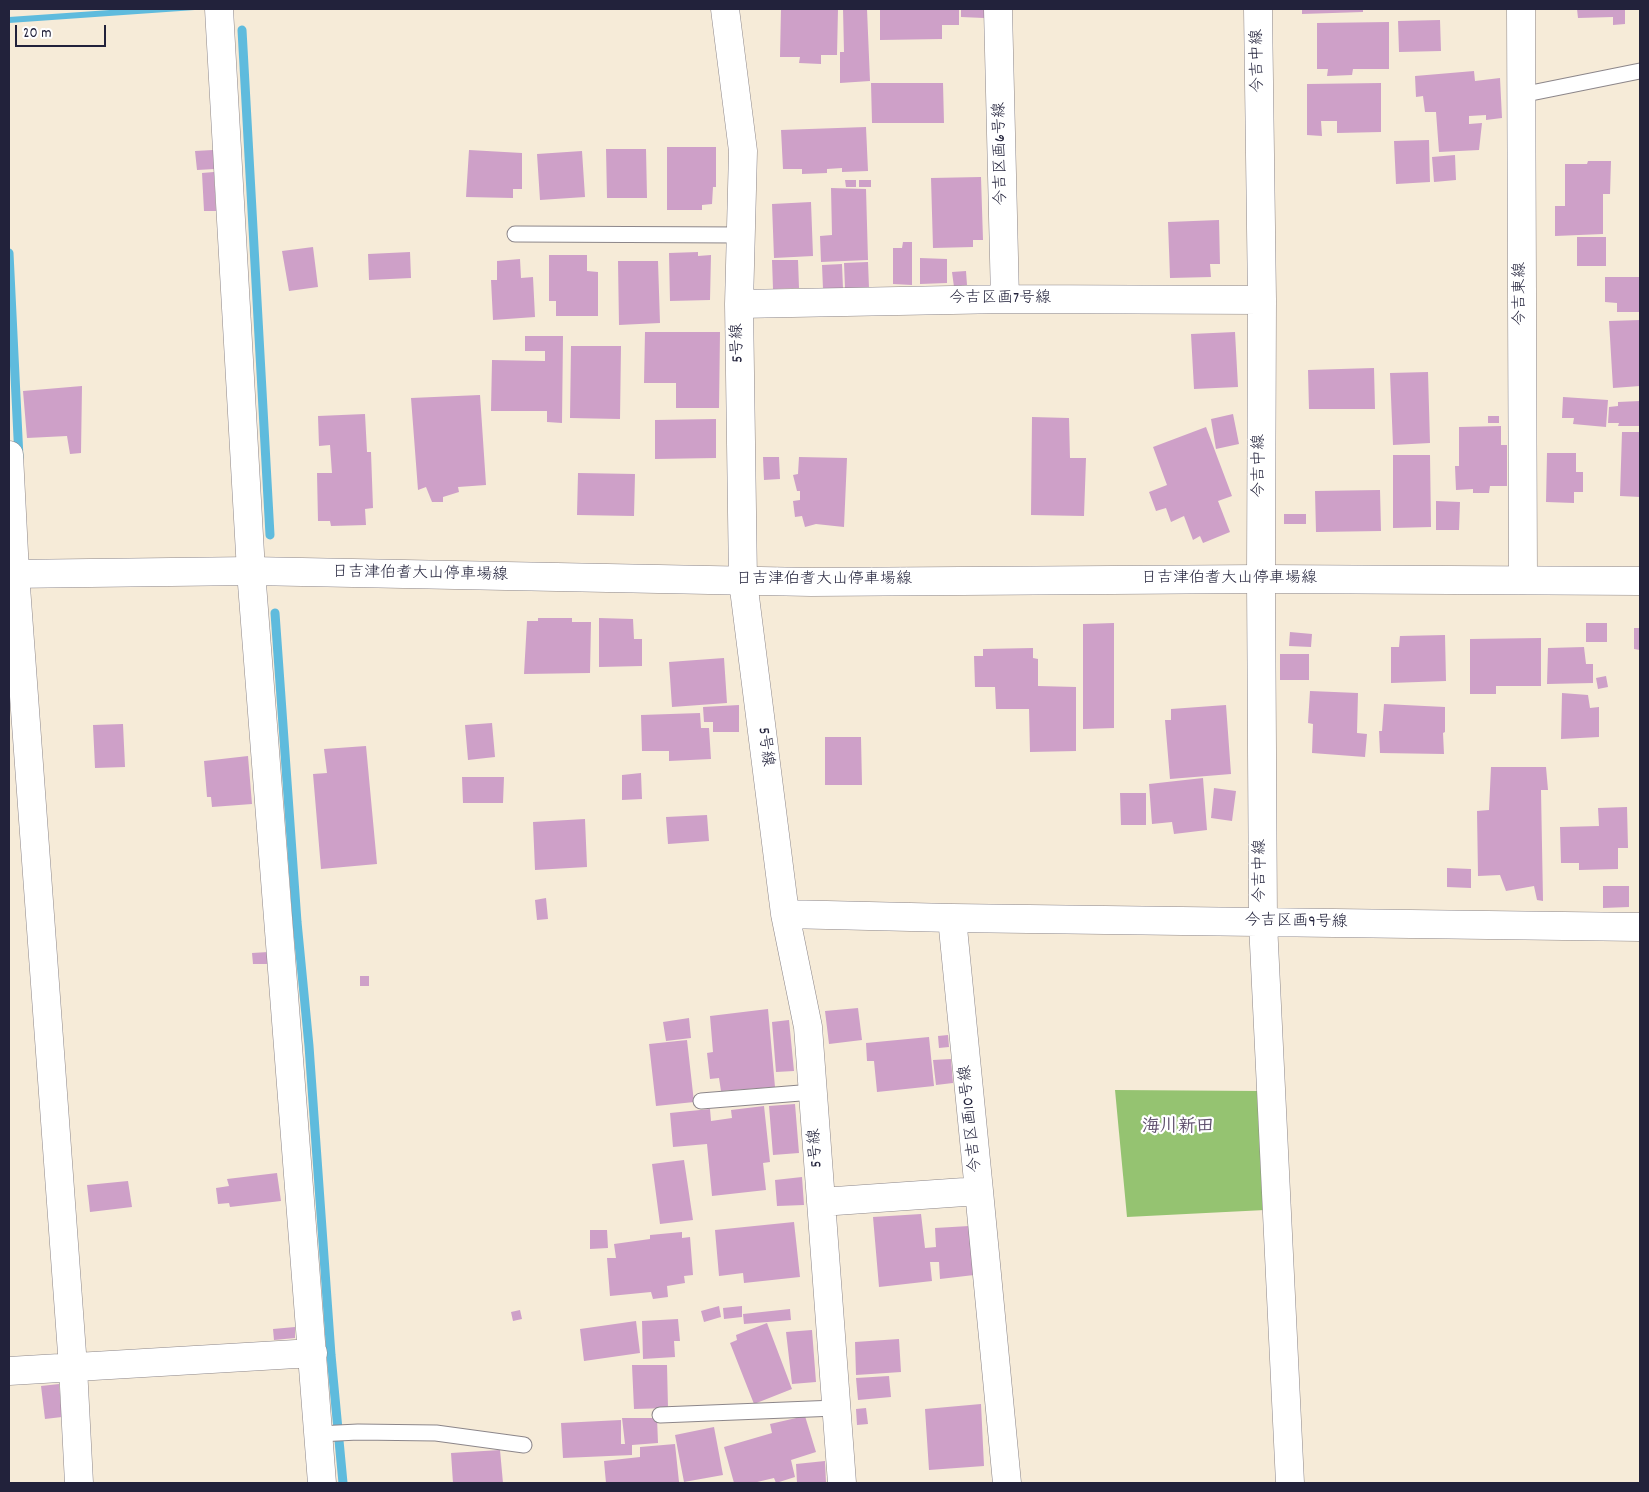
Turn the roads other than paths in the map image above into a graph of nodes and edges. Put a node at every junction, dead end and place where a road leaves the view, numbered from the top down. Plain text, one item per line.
1 (219, 9) edge
2 (725, 9) edge
3 (998, 9) edge
4 (1258, 9) edge
5 (1521, 9) edge
6 (1640, 71) edge
7 (1521, 95) junction
8 (515, 234) dead end
9 (740, 235) junction
10 (1005, 299) junction
11 (1262, 300) junction
12 (738, 304) junction
13 (9, 455) edge
14 (251, 571) junction
15 (12, 574) edge
16 (1260, 579) junction
17 (1523, 580) junction
18 (1640, 580) edge
19 (743, 581) junction
20 (785, 914) junction
21 (952, 918) junction
22 (1263, 923) junction
23 (1640, 927) edge
24 (813, 1092) junction
25 (700, 1102) dead end
26 (980, 1190) junction
27 (821, 1202) junction
28 (312, 1353) junction
29 (73, 1367) junction
30 (9, 1371) edge
31 (836, 1408) junction
32 (660, 1415) dead end
33 (318, 1434) junction
34 (524, 1445) dead end
35 (79, 1483) edge
36 (322, 1483) edge
37 (842, 1483) edge
38 (1007, 1483) edge
39 (1290, 1483) edge

1 - 14 street
2 - 9 street, 5号線
3 - 10 street, 今吉区画6号線
4 - 11 street, 今吉中線
5 - 7 street, 今吉東線
6 - 7 lane
7 - 17 street, 今吉東線
8 - 9 lane
9 - 12 street, 5号線
10 - 11 street, 今吉区画7号線
10 - 12 street, 今吉区画7号線
11 - 16 street, 今吉中線
12 - 19 street, 5号線
13 - 15 street
14 - 15 street, 日吉津伯耆大山停車場線
14 - 19 street, 日吉津伯耆大山停車場線
14 - 28 street
15 - 29 street
16 - 17 street, 日吉津伯耆大山停車場線
16 - 19 street, 日吉津伯耆大山停車場線
16 - 22 street, 今吉中線
17 - 18 street, 日吉津伯耆大山停車場線
19 - 20 street, 5号線
20 - 21 street, 今吉区画9号線
20 - 24 street, 5号線
21 - 22 street, 今吉区画9号線
21 - 26 street, 今吉区画10号線
22 - 23 street, 今吉区画9号線
22 - 39 street, 今吉中線
24 - 25 lane
24 - 27 street, 5号線
26 - 27 street, 今吉区画10号線
26 - 38 street
27 - 31 street, 5号線
28 - 29 street
28 - 33 street
29 - 30 street
29 - 35 street
31 - 32 lane
31 - 37 street, 5号線
33 - 34 lane
33 - 36 street

